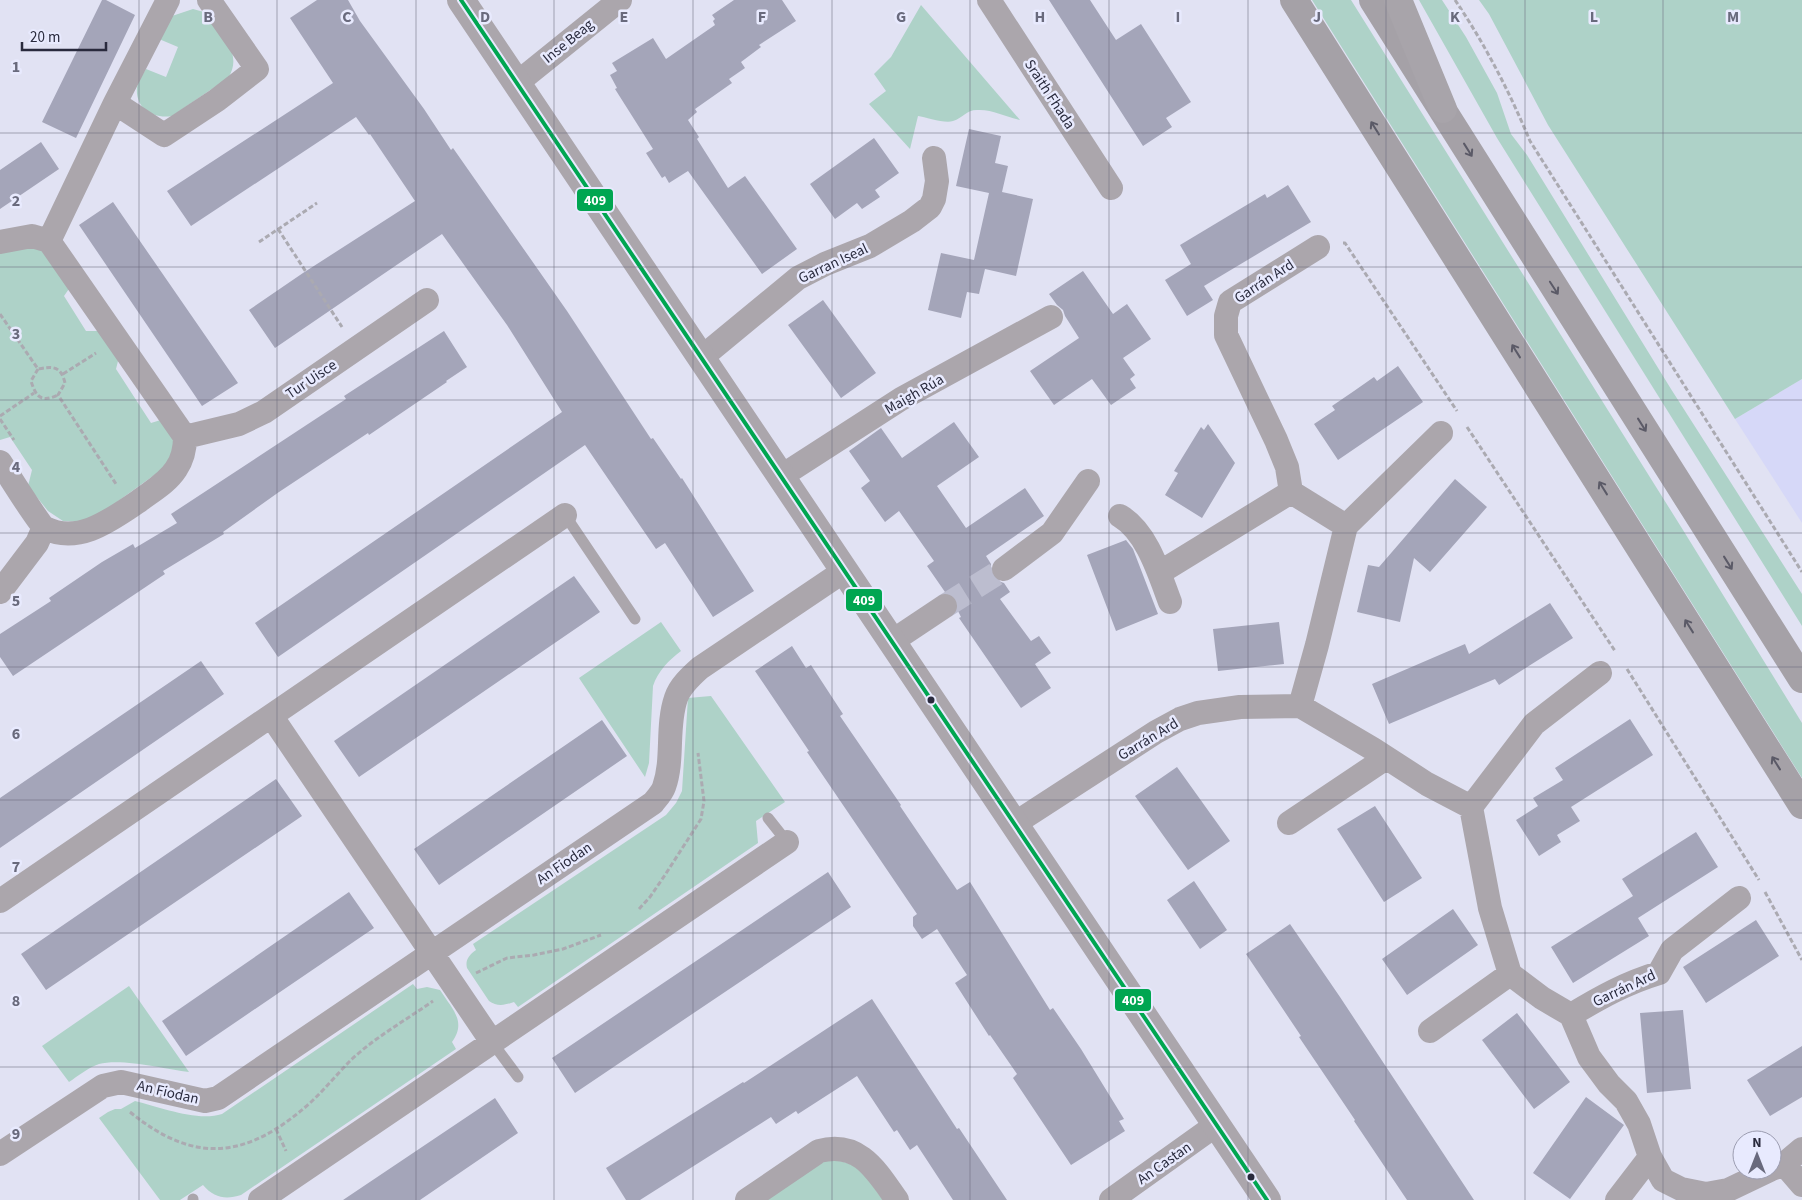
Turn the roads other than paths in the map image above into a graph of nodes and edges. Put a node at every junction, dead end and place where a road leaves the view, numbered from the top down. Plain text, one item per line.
1 (168, 0) edge
2 (209, 0) edge
3 (461, 0) edge
4 (620, 0) edge
5 (989, 0) edge
6 (1294, 0) edge
7 (1373, 0) edge
8 (1398, 0) edge
9 (517, 83) junction
10 (115, 103) junction
11 (1443, 109) junction
12 (934, 158) dead end
13 (1111, 188) dead end
14 (49, 241) junction
15 (0, 242) edge
16 (1318, 247) road end
17 (427, 300) dead end
18 (1051, 317) dead end
19 (701, 358) junction
20 (1441, 433) dead end
21 (185, 437) junction
22 (0, 462) edge
23 (780, 477) junction
24 (1088, 481) dead end
25 (1291, 492) junction
26 (565, 515) joint
27 (1120, 516) dead end
28 (1346, 526) junction
29 (44, 527) junction
30 (1004, 569) tunnel mouth
31 (844, 571) junction
32 (1160, 574) junction
33 (0, 592) edge
34 (1170, 602) dead end
35 (945, 606) tunnel mouth
36 (636, 619) dead end
37 (891, 642) junction
38 (1600, 673) dead end
39 (1802, 679) edge
40 (1300, 706) junction
41 (272, 717) junction
42 (1386, 758) junction
43 (1802, 805) edge
44 (1471, 807) junction
45 (768, 818) dead end
46 (1289, 823) dead end
47 (1014, 824) junction
48 (787, 842) joint
49 (1739, 898) dead end
50 (0, 900) edge
51 (432, 952) junction
52 (1510, 974) junction
53 (1571, 1015) junction
54 (1430, 1031) dead end
55 (492, 1042) junction
56 (518, 1077) dead end
57 (1216, 1125) junction
58 (1802, 1149) edge
59 (0, 1154) edge
60 (1650, 1157) junction
61 (1782, 1163) edge
62 (1782, 1173) edge
63 (1749, 1180) edge
64 (1802, 1186) edge
65 (260, 1200) edge
66 (747, 1200) edge
67 (897, 1200) edge
68 (1112, 1200) edge
69 (1266, 1200) edge
70 (1617, 1200) edge

1 - 10 street
2 - 10 street
3 - 9 street
4 - 9 street, Inse Beag
5 - 13 street, Sraith Fhada
43 -> 6 main road
7 - 11 main road
8 - 11 highway
9 - 19 street
10 - 14 street
11 -> 39 main road
12 - 19 street, Garran Iseal
14 - 15 street
14 - 21 street
16 - 25 street, Garrán Ard
17 - 21 street, Tur Uisce
18 - 23 street, Maigh Rúa
19 - 23 street
20 - 28 street
21 - 29 street
22 - 29 street
23 - 31 street
24 - 30 street
25 - 28 street
25 - 32 street
26 - 36 lane
26 - 41 street
27 - 32 street
28 - 40 street
29 - 33 street
31 - 37 street
31 - 51 street, An Fiodan
32 - 34 street
35 - 37 street
37 - 47 street
38 - 44 street
40 - 42 street
40 - 47 street, Garrán Ard
41 - 50 street
41 - 51 street
42 - 44 street
42 - 46 street
44 - 52 street
45 - 48 lane
47 - 57 street
48 - 55 street
49 - 53 street, Garrán Ard
51 - 55 street
51 - 59 street, An Fiodan
52 - 53 street
52 - 54 street
53 - 60 street
55 - 56 lane
55 - 65 street
57 - 68 street, An Castan
57 - 69 street
58 - 61 street
60 - 63 street
60 - 70 street
62 - 64 street
66 - 67 street

